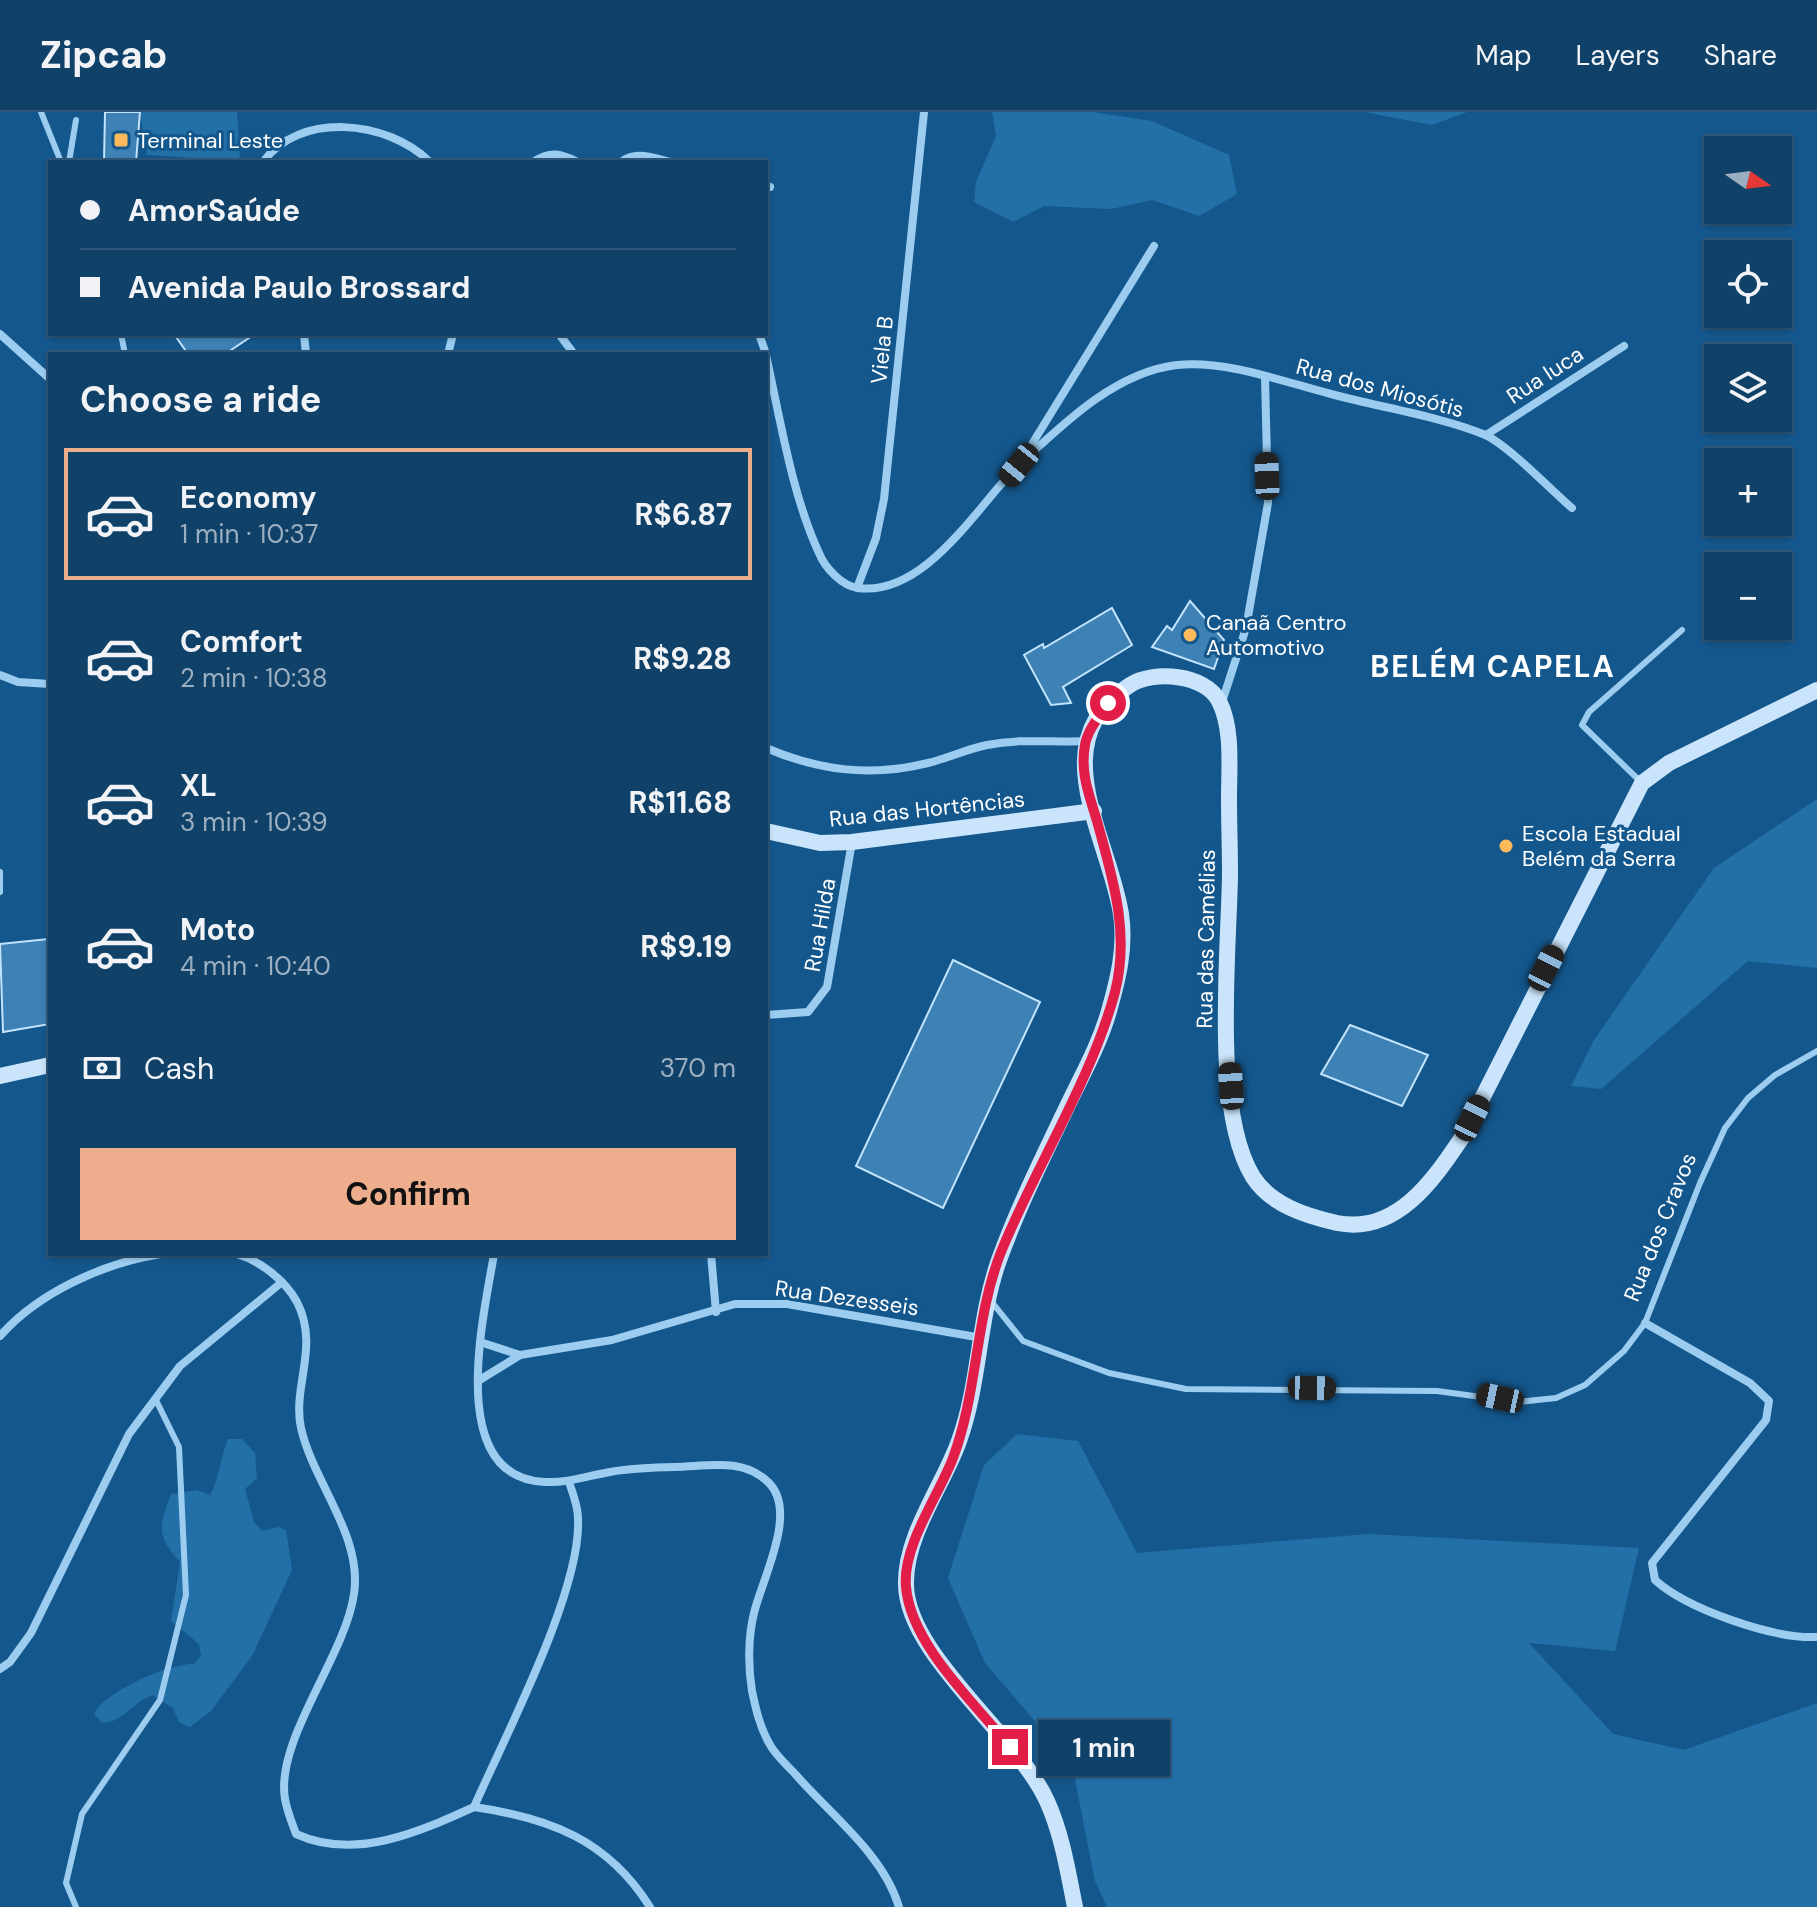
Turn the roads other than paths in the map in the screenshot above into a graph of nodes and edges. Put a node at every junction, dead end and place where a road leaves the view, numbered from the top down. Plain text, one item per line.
1 (41, 112) edge
2 (924, 112) edge
3 (76, 120) dead end
4 (60, 160) edge
5 (69, 160) edge
6 (265, 160) edge
7 (427, 160) edge
8 (536, 160) edge
9 (574, 160) edge
10 (624, 160) edge
11 (659, 160) edge
12 (1154, 246) dead end
13 (0, 334) edge
14 (122, 336) edge
15 (124, 345) junction
16 (1624, 346) dead end
17 (125, 352) edge
18 (130, 352) edge
19 (768, 362) edge
20 (48, 377) edge
21 (1265, 377) junction
22 (1486, 435) junction
23 (1019, 465) junction
24 (1572, 508) dead end
25 (857, 588) junction
26 (1682, 630) dead end
27 (0, 675) edge
28 (48, 684) edge
29 (1817, 690) edge
30 (1221, 705) junction
31 (1085, 741) junction
32 (768, 749) edge
33 (1642, 783) junction
34 (1094, 811) junction
35 (768, 831) edge
36 (852, 842) junction
37 (0, 872) edge
38 (0, 892) edge
39 (768, 1015) edge
40 (1817, 1051) edge
41 (48, 1065) edge
42 (0, 1076) edge
43 (153, 1256) edge
44 (244, 1256) edge
45 (494, 1256) edge
46 (711, 1256) edge
47 (282, 1282) junction
48 (986, 1295) junction
49 (716, 1312) junction
50 (1645, 1323) junction
51 (0, 1336) edge
52 (982, 1338) junction
53 (480, 1342) junction
54 (520, 1355) junction
55 (478, 1381) junction
56 (155, 1398) junction
57 (569, 1482) junction
58 (1817, 1637) edge
59 (0, 1669) edge
60 (474, 1807) junction
61 (76, 1907) edge
62 (650, 1907) edge
63 (899, 1907) edge
64 (1075, 1907) edge

1 - 4 lane
2 - 25 street, Viela B
3 - 5 lane
6 - 7 street
8 - 9 street
10 - 11 street
12 - 23 street
13 - 20 street
14 - 15 lane
15 - 17 lane
15 - 18 lane
16 - 22 street, Rua Iuca
19 - 25 street
21 - 22 street, Rua dos Miosótis
21 - 23 street, Rua dos Miosótis
21 - 30 street
22 - 24 street
23 - 25 street
26 - 33 lane
27 - 28 street
29 - 33 main road, Rua das Camélias
30 - 31 main road
30 - 33 main road, Rua das Camélias
31 - 32 street
31 - 34 main road
34 - 36 main road, Rua das Hortências
34 - 48 main road
35 - 36 main road, Rua das Hortências
36 - 39 street, Rua Hilda
37 - 38 lane
40 - 50 lane, Rua dos Cravos
41 - 42 main road
43 - 51 street
44 - 47 street
45 - 53 street
46 - 49 street
47 - 56 street
47 - 60 street
48 - 50 lane, Rua dos Cravos
48 - 52 main road
49 - 52 street, Rua Dezesseis
49 - 54 street, Rua Dezesseis
50 - 58 street
52 - 64 main road
53 - 54 street, Rua Dezesseis
53 - 55 street
54 - 55 street, Rua Dezesseis
55 - 57 street
56 - 59 street
56 - 61 lane
57 - 60 street
57 - 63 street
60 - 62 street

